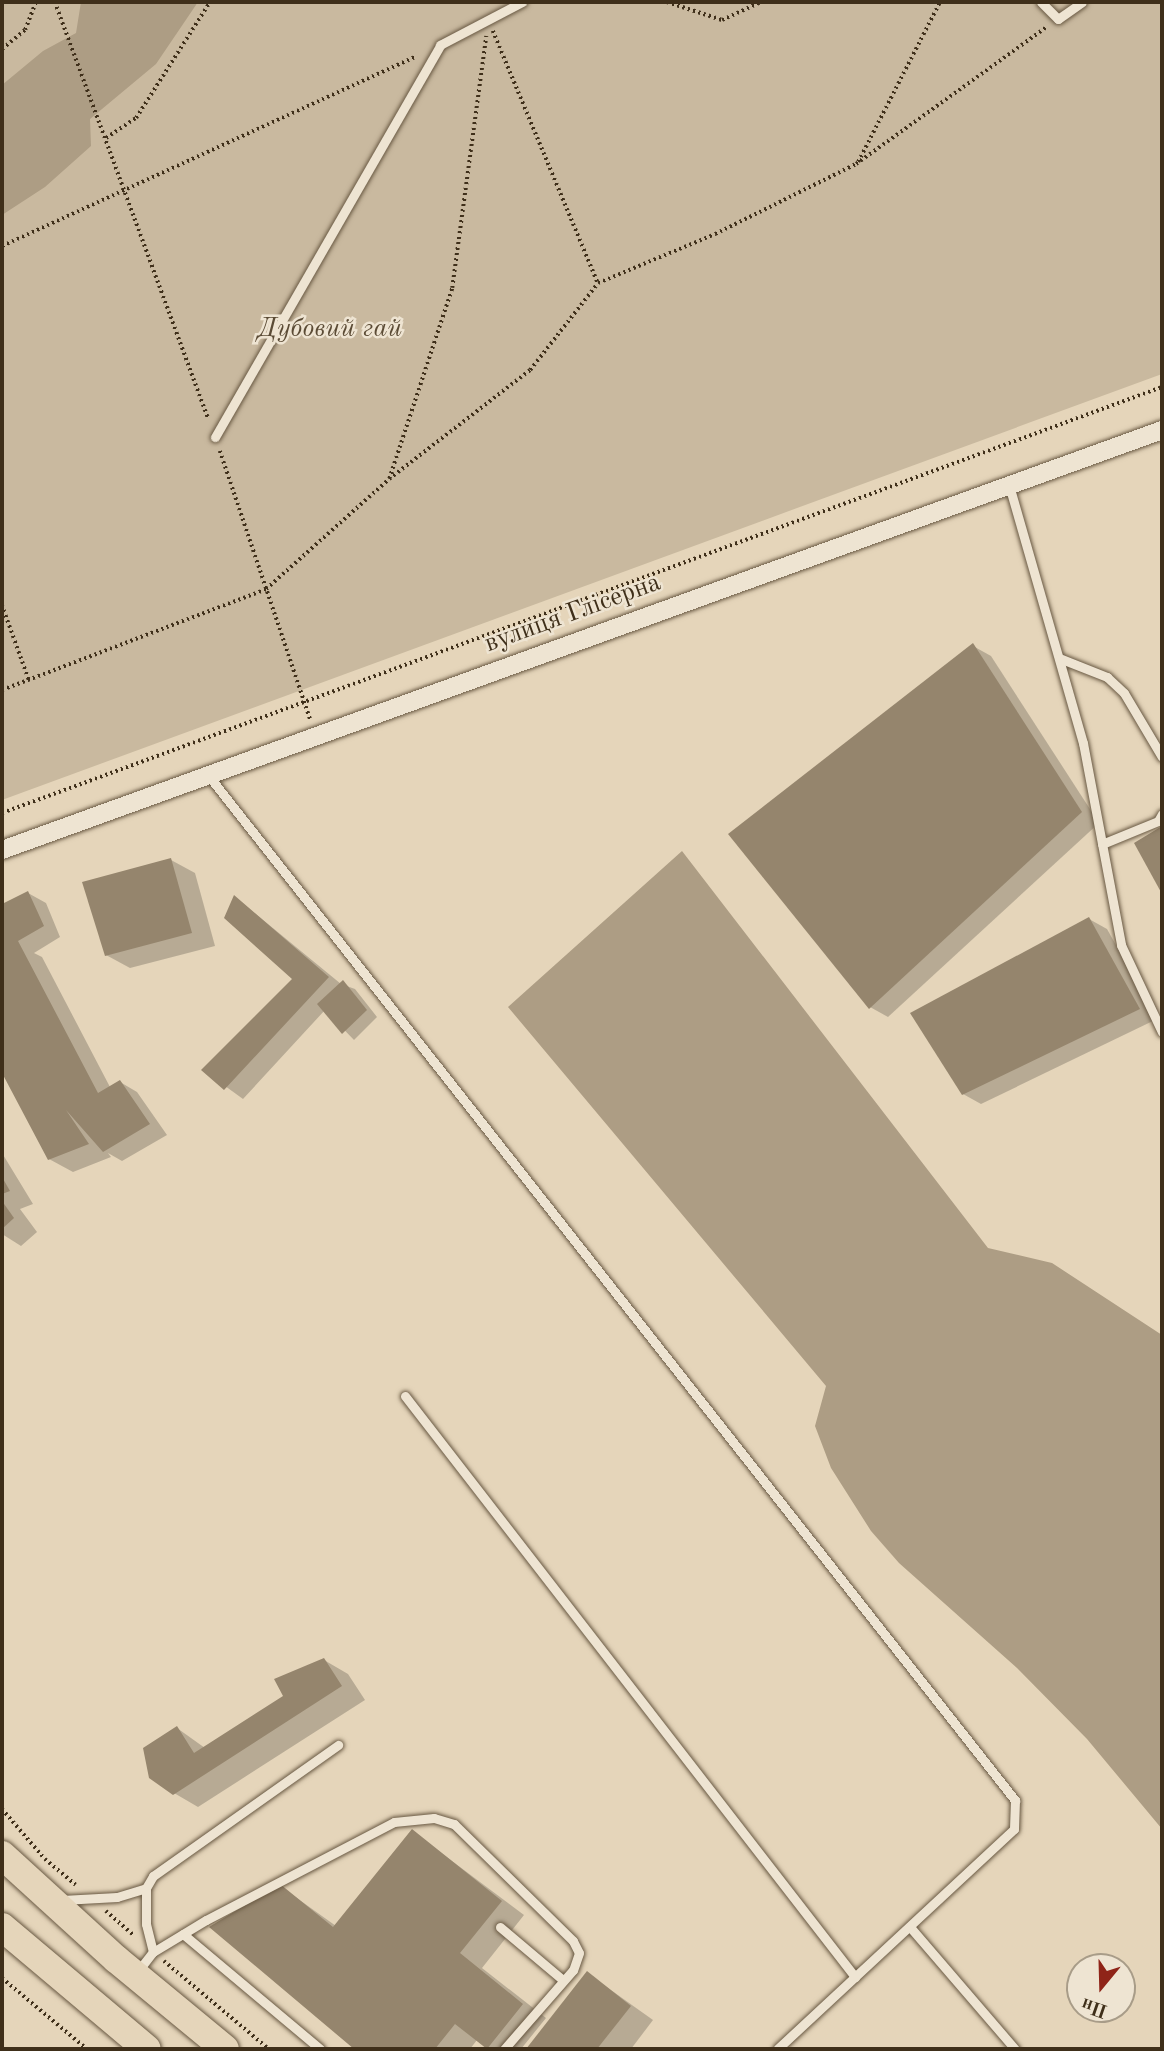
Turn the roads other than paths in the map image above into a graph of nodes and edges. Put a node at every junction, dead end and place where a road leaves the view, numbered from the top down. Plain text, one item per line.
1 (522, 2) edge
2 (1041, 2) edge
3 (1082, 2) edge
4 (1162, 430) edge
5 (215, 437) dead end
6 (1009, 485) junction
7 (1059, 658) junction
8 (1162, 757) edge
9 (207, 774) junction
10 (1162, 814) edge
11 (1102, 844) junction
12 (2, 850) edge
13 (1162, 1032) edge
14 (405, 1396) dead end
15 (338, 1745) dead end
16 (2, 1855) edge
17 (146, 1888) junction
18 (50, 1900) junction
19 (2, 1927) edge
20 (500, 1927) dead end
21 (910, 1927) junction
22 (183, 1934) junction
23 (153, 1952) junction
24 (135, 1975) junction
25 (856, 1977) junction
26 (564, 1980) junction
27 (147, 2049) edge
28 (225, 2049) edge
29 (320, 2049) edge
30 (504, 2049) edge
31 (778, 2049) edge
32 (1015, 2049) edge

1 - 5 lane
2 - 3 lane
4 - 6 street, вулиця Глісерна
6 - 7 lane
6 - 9 street, вулиця Глісерна
7 - 8 lane
7 - 11 lane
9 - 12 street, вулиця Глісерна
9 - 21 lane
10 - 11 lane
11 - 13 lane
14 - 25 lane
15 - 17 lane
16 - 18 main road
17 - 18 lane
17 - 23 lane
18 - 24 main road
19 - 27 main road
20 - 26 lane
21 - 25 lane
21 - 32 lane
22 - 23 lane
22 - 26 lane
22 - 29 lane
23 - 24 lane
24 - 28 main road
25 - 31 lane
26 - 30 lane

